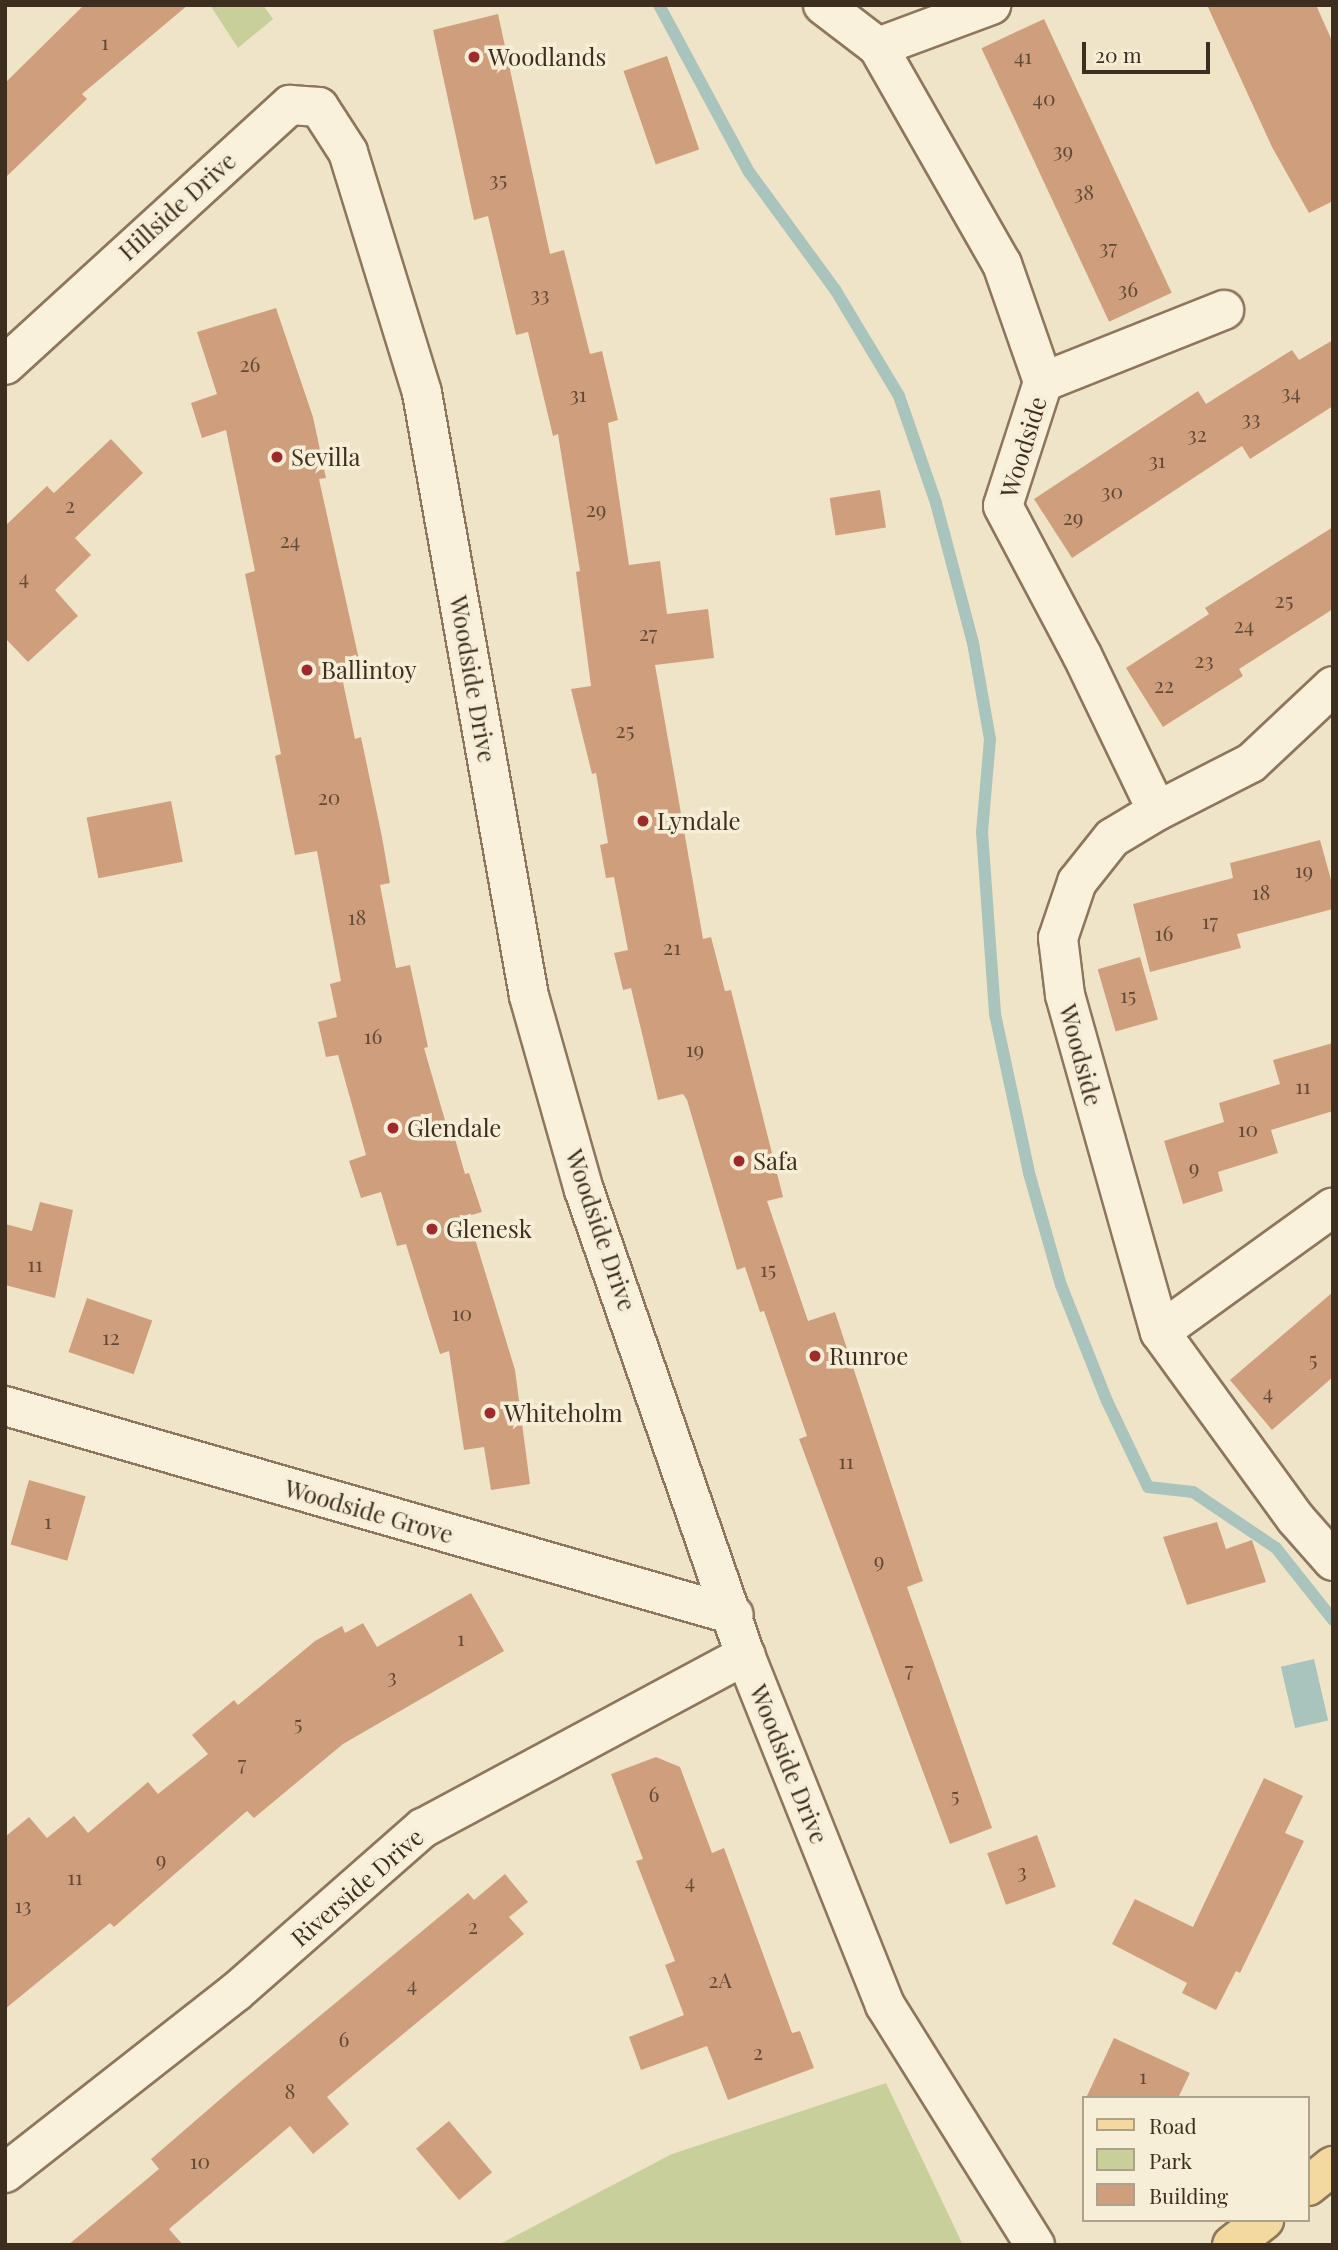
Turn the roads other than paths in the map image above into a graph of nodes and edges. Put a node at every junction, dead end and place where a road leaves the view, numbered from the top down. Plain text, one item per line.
1 (823, 5) edge
2 (991, 5) edge
3 (878, 47) junction
4 (348, 152) joint
5 (1224, 310) dead end
6 (5, 365) edge
7 (1043, 382) junction
8 (1333, 686) edge
9 (1157, 811) junction
10 (1333, 1207) edge
11 (1160, 1332) junction
12 (5, 1406) edge
13 (1333, 1561) edge
14 (734, 1615) junction
15 (745, 1655) junction
16 (1333, 2165) edge
17 (5, 2173) edge
18 (1310, 2184) edge
19 (1261, 2222) edge
20 (1035, 2245) edge
21 (1232, 2245) edge

1 - 3 street, Woodside
2 - 3 street
3 - 7 street, Woodside
4 - 6 street, Hillside Drive
4 - 14 street, Woodside Drive
5 - 7 street, Woodside
7 - 9 street, Woodside
8 - 9 street, Woodside
9 - 11 street, Woodside
10 - 11 street
11 - 13 street, Woodside
12 - 14 street, Woodside Grove
14 - 15 street, Woodside Drive
15 - 17 street, Riverside Drive
15 - 20 street, Woodside Drive
16 - 18 main road
19 - 21 main road

